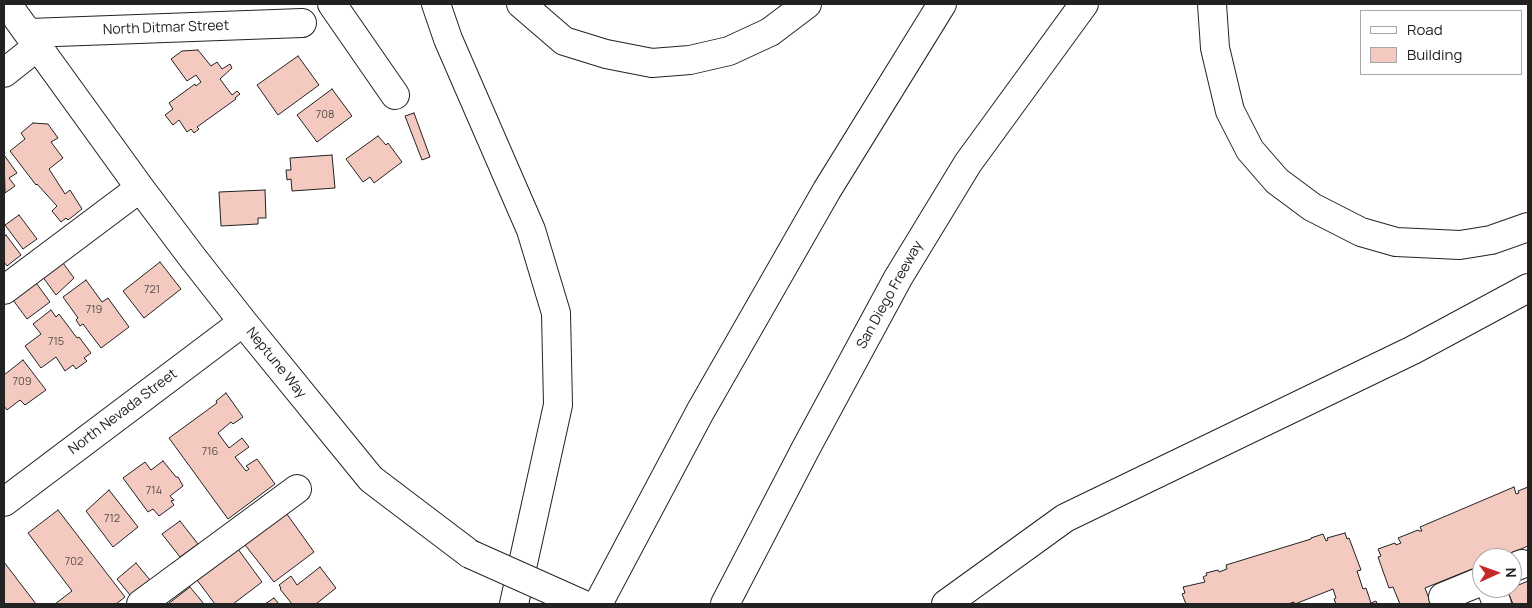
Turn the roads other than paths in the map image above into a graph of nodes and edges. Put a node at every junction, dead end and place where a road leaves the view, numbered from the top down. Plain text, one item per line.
1 (7, 4) edge
2 (332, 4) edge
3 (436, 4) edge
4 (521, 4) edge
5 (807, 4) edge
6 (942, 4) edge
7 (1084, 4) edge
8 (1212, 4) edge
9 (302, 23) dead end
10 (34, 40) junction
11 (4, 73) edge
12 (395, 95) dead end
13 (140, 188) junction
14 (1528, 227) edge
15 (1528, 288) edge
16 (4, 290) edge
17 (1528, 296) edge
18 (243, 322) junction
19 (1422, 345) junction
20 (297, 489) dead end
21 (4, 502) edge
22 (1472, 584) edge
23 (1443, 597) dead end
24 (141, 604) edge
25 (514, 604) edge
26 (582, 604) edge
27 (598, 604) edge
28 (725, 604) edge
29 (946, 604) edge

1 - 10 main road, Neptune Way
2 - 12 main road
3 - 25 main road
4 - 5 main road
6 - 27 main road
7 - 28 main road, San Diego Freeway
8 - 14 main road
9 - 10 main road, North Ditmar Street
10 - 11 main road
10 - 13 main road, Neptune Way
13 - 16 main road
13 - 18 main road, Neptune Way
15 - 19 main road
17 - 19 main road
18 - 21 main road, North Nevada Street
18 - 26 main road, Neptune Way, bridge
19 - 29 main road
20 - 24 main road
22 - 23 main road

